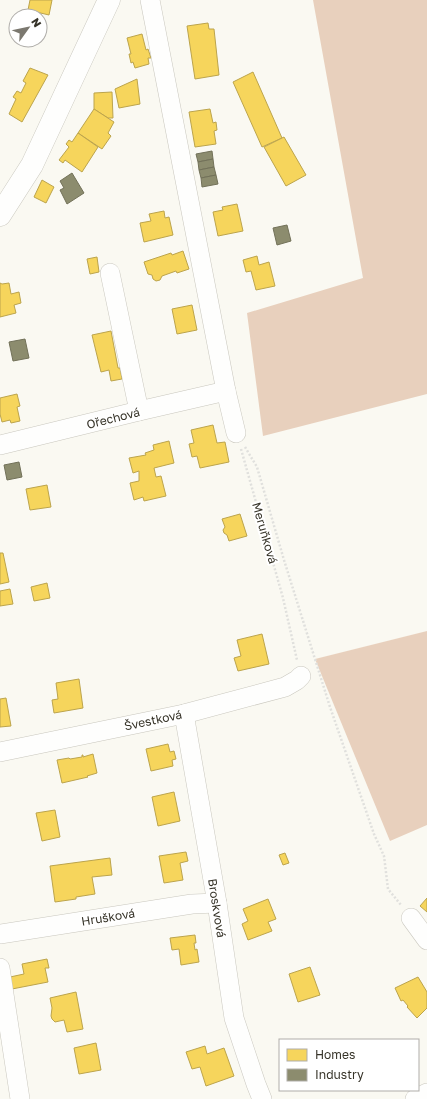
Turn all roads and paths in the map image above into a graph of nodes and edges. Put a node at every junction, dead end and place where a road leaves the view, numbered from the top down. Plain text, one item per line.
1 (109, 0) edge
2 (150, 0) edge
3 (3, 211) edge
4 (110, 273) dead end
5 (226, 391) junction
6 (139, 411) junction
7 (236, 433) junction
8 (0, 445) edge
9 (301, 676) joint
10 (184, 714) junction
11 (0, 752) edge
12 (217, 903) junction
13 (411, 918) joint
14 (0, 934) edge
15 (427, 940) edge
16 (0, 968) edge
17 (427, 1093) edge
18 (20, 1099) edge
19 (262, 1099) edge
20 (415, 1099) edge

1 - 3 street
2 - 5 street
4 - 6 street
5 - 6 street, Ořechová
5 - 7 street
6 - 8 street, Ořechová
7 - 9 path, Meruňková
7 - 13 path
9 - 10 street, Švestková
10 - 11 street, Švestková
10 - 12 street, Broskvová
12 - 14 street, Hrušková
12 - 19 street, Broskvová
13 - 15 street
16 - 18 street
17 - 20 street

